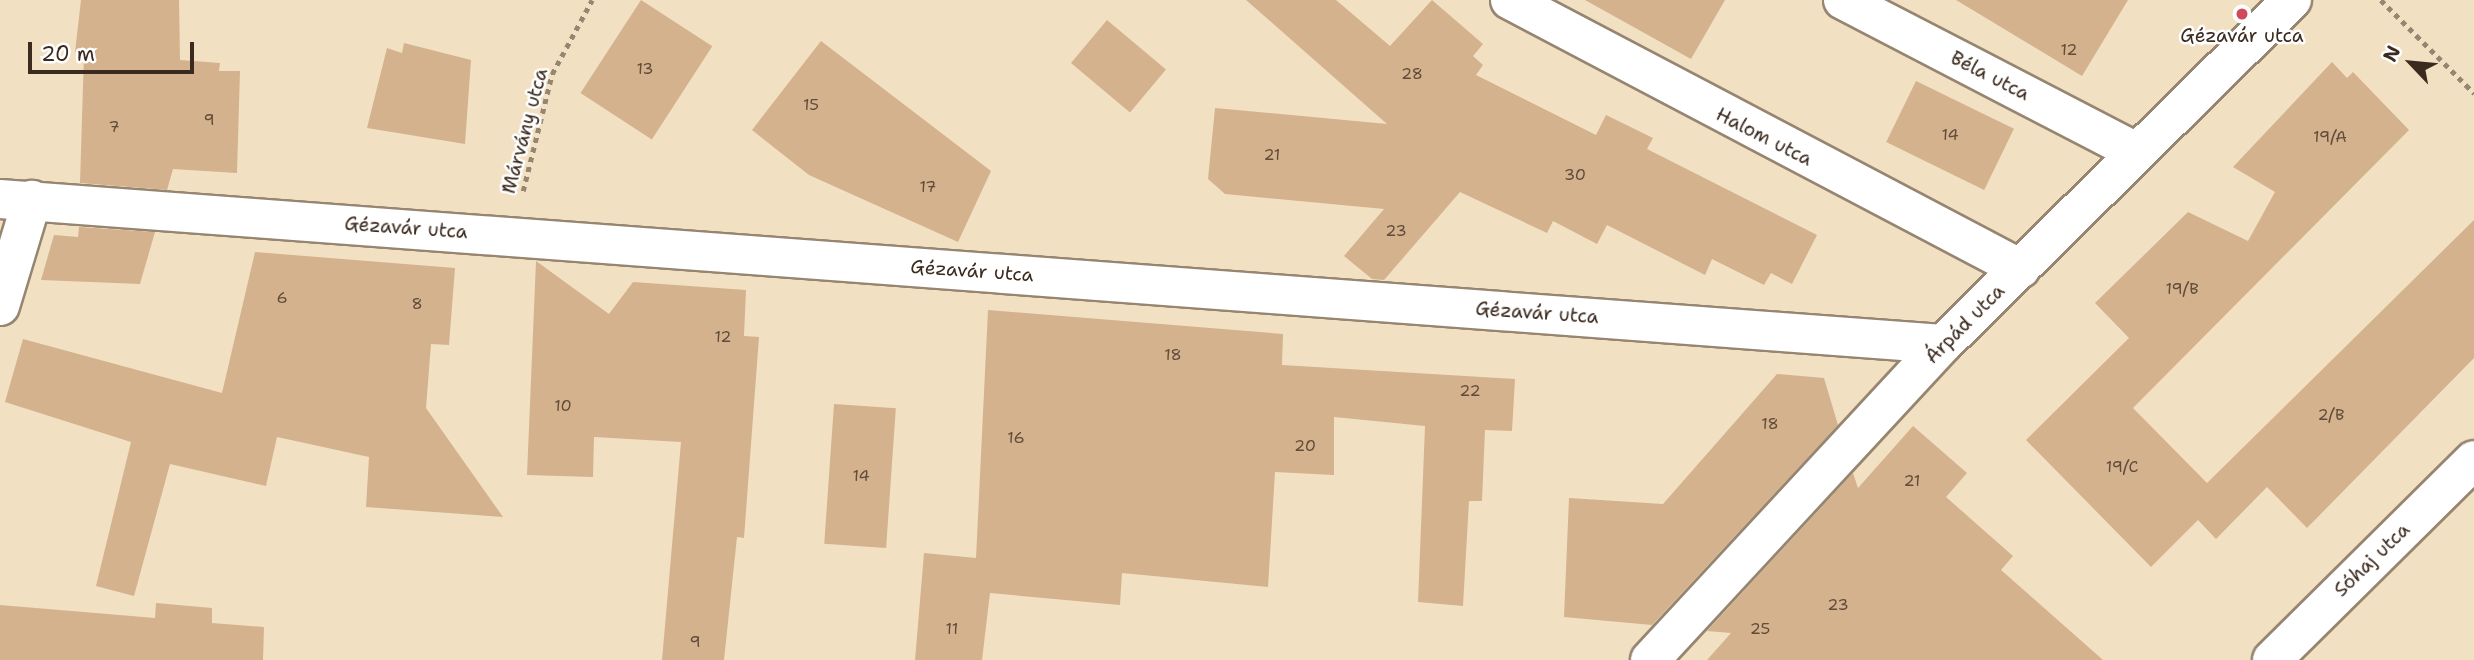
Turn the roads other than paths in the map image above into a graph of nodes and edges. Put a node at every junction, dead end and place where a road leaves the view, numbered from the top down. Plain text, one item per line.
1 (1510, 0) edge
2 (1843, 0) edge
3 (2292, 0) edge
4 (2136, 152) junction
5 (16, 200) edge
6 (2021, 269) junction
7 (0, 306) edge
8 (1944, 344) junction
9 (2474, 460) edge
10 (1650, 660) edge
11 (2272, 660) edge

1 - 6 street, Halom utca
2 - 4 street, Béla utca
3 - 4 street, Árpád utca
4 - 6 street, Árpád utca
5 - 7 street
5 - 8 street, Gézavár utca
6 - 8 street, Árpád utca
8 - 10 street, Árpád utca
9 - 11 street, Sóhaj utca

